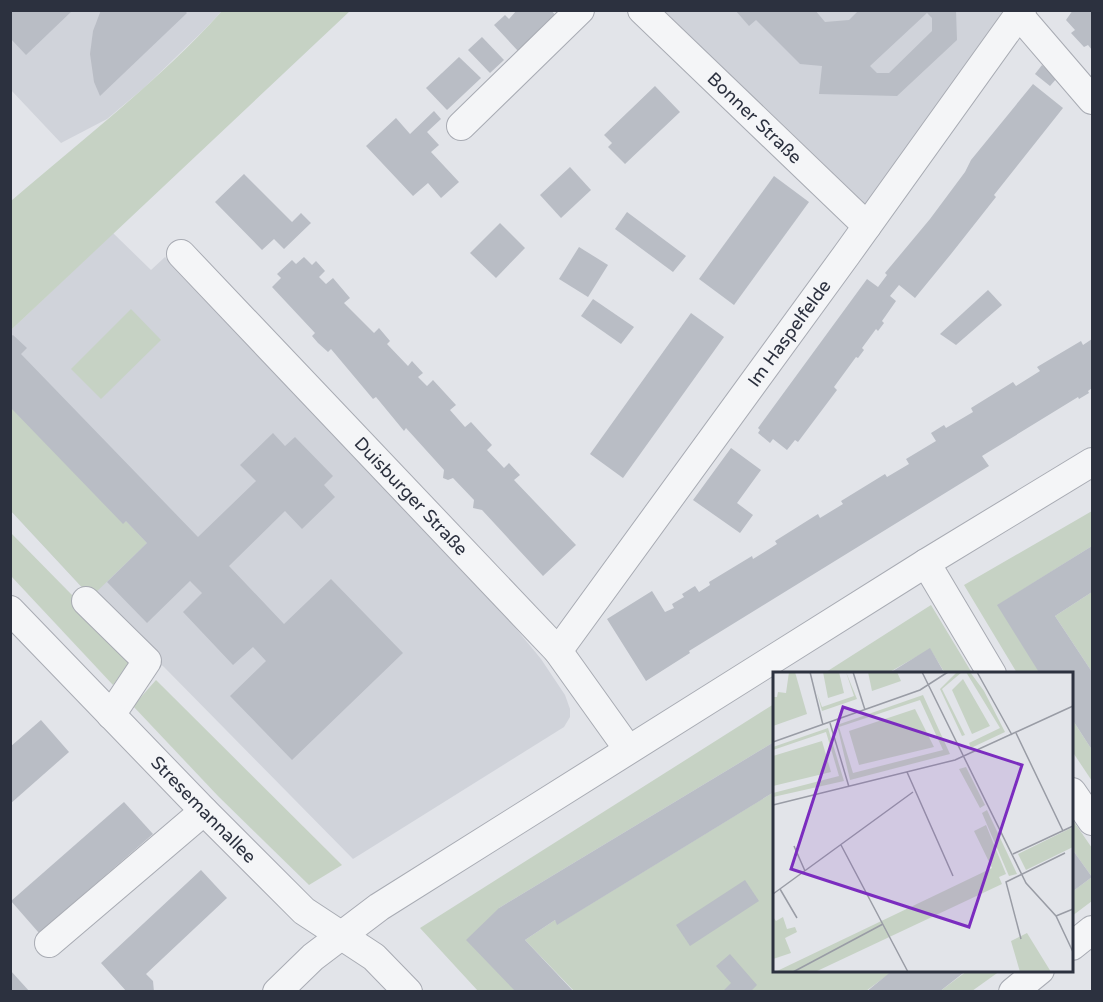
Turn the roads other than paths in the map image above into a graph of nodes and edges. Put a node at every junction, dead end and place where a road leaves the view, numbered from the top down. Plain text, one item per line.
1 (580, 10) edge
2 (642, 10) edge
3 (1020, 13) edge
4 (1092, 100) edge
5 (461, 126) dead end
6 (867, 226) junction
7 (181, 254) dead end
8 (1092, 462) edge
9 (926, 563) junction
10 (86, 601) dead end
11 (10, 610) edge
12 (558, 651) junction
13 (991, 672) edge
14 (111, 715) junction
15 (628, 749) junction
16 (1073, 795) edge
17 (204, 811) junction
18 (1092, 822) edge
19 (1092, 930) edge
20 (341, 935) junction
21 (49, 943) dead end
22 (1073, 944) edge
23 (1038, 972) edge
24 (277, 992) edge
25 (408, 992) edge
26 (1013, 992) edge

1 - 5 street
2 - 6 street, Bonner Straße
3 - 4 street, Im Haspelfelde
3 - 6 street, Im Haspelfelde
6 - 12 street, Im Haspelfelde
7 - 12 street, Duisburger Straße
8 - 9 street
9 - 13 street
9 - 15 street
10 - 14 street
11 - 14 street, Stresemannallee
12 - 15 street, Duisburger Straße
14 - 17 street, Stresemannallee
15 - 20 street
16 - 18 street
17 - 20 street, Stresemannallee
17 - 21 street
19 - 22 street
20 - 24 street
20 - 25 street, Stresemannallee
23 - 26 street

